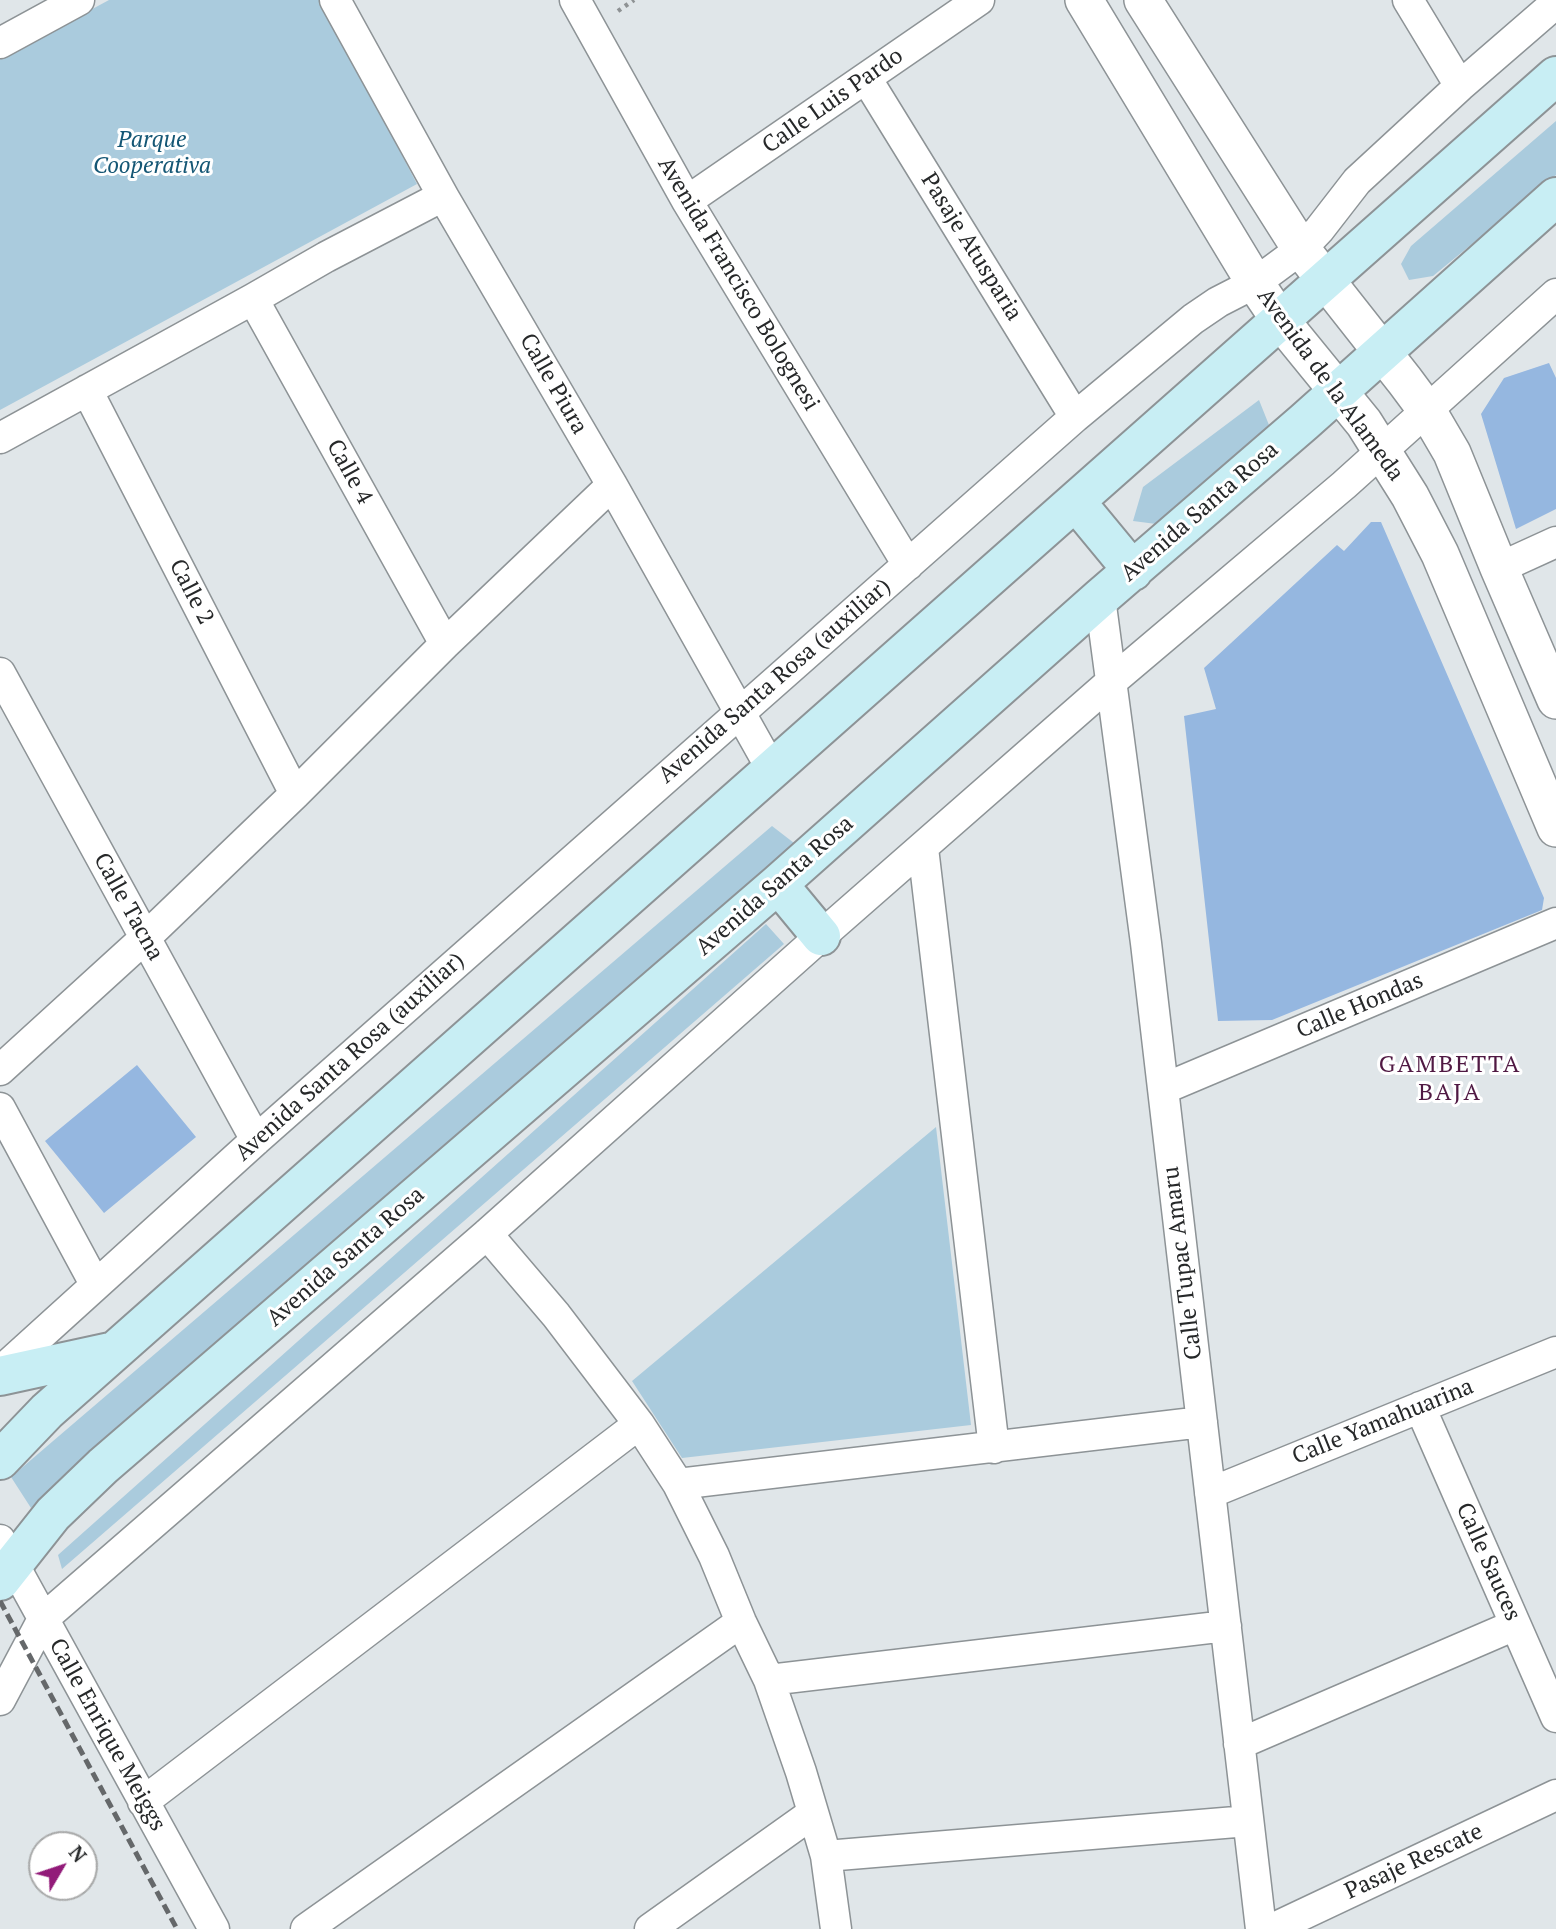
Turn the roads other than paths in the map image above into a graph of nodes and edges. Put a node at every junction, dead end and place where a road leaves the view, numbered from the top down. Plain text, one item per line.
1 (79, 0) edge
2 (335, 0) edge
3 (575, 0) edge
4 (979, 0) edge
5 (1084, 0) edge
6 (1143, 0) edge
7 (1408, 0) edge
8 (1556, 3) edge
9 (0, 43) edge
10 (1556, 75) edge
11 (866, 78) junction
12 (1460, 86) junction
13 (443, 196) junction
14 (1556, 197) edge
15 (687, 201) junction
16 (1301, 248) junction
17 (1324, 281) junction
18 (1255, 283) junction
19 (1556, 294) edge
20 (253, 299) junction
21 (1280, 320) junction
22 (1381, 351) junction
23 (87, 390) junction
24 (1338, 391) junction
25 (1427, 412) junction
26 (1075, 417) junction
27 (0, 438) edge
28 (1383, 451) junction
29 (612, 485) junction
30 (1076, 502) junction
31 (1556, 542) edge
32 (908, 565) junction
33 (1499, 568) junction
34 (1132, 571) junction
35 (1100, 598) junction
36 (445, 645) junction
37 (0, 673) edge
38 (1111, 682) junction
39 (1556, 700) edge
40 (739, 712) junction
41 (771, 768) junction
42 (295, 794) junction
43 (1556, 828) edge
44 (923, 848) junction
45 (778, 884) junction
46 (1556, 923) edge
47 (821, 936) junction
48 (145, 938) junction
49 (0, 1070) edge
50 (1163, 1088) junction
51 (0, 1108) edge
52 (256, 1140) junction
53 (487, 1234) junction
54 (95, 1284) junction
55 (115, 1351) junction
56 (1556, 1352) edge
57 (0, 1374) edge
58 (1420, 1407) junction
59 (1202, 1422) junction
60 (639, 1424) junction
61 (994, 1448) junction
62 (0, 1460) edge
63 (678, 1484) junction
64 (1210, 1493) junction
65 (4, 1561) edge
66 (43, 1619) junction
67 (741, 1622) junction
68 (1515, 1625) junction
69 (1226, 1626) junction
70 (769, 1680) junction
71 (0, 1700) edge
72 (1556, 1717) edge
73 (1240, 1744) junction
74 (1556, 1795) edge
75 (143, 1802) junction
76 (813, 1813) junction
77 (1248, 1821) junction
78 (826, 1856) junction
79 (214, 1929) edge
80 (306, 1929) edge
81 (650, 1929) edge
82 (836, 1929) edge
83 (1261, 1929) edge
84 (1272, 1929) edge

1 - 9 street
2 - 13 street, Calle Piura
3 - 15 street, Avenida Francisco Bolognesi
4 - 11 street, Calle Luis Pardo
5 - 18 street, Avenida de la Alameda
6 - 16 street
7 - 12 street
8 - 12 street, Avenida Santa Rosa (auxiliar)
10 - 17 main road
11 - 15 street, Calle Luis Pardo
11 - 26 street, Pasaje Atusparia
12 - 16 street, Avenida Santa Rosa (auxiliar)
13 - 20 street
13 - 29 street, Calle Piura
14 - 22 main road, Avenida Santa Rosa
15 - 32 street, Avenida Francisco Bolognesi
16 - 17 street
16 - 18 street, Avenida Santa Rosa (auxiliar)
17 - 21 main road
17 - 22 street
18 - 21 street, Avenida de la Alameda
18 - 26 street, Avenida Santa Rosa (auxiliar)
19 - 25 street
20 - 23 street
20 - 36 street, Calle 4
21 - 24 street, Avenida de la Alameda
21 - 30 main road
22 - 24 main road, Avenida Santa Rosa
22 - 25 street
23 - 27 street
23 - 42 street, Calle 2
24 - 28 street, Avenida de la Alameda
24 - 34 main road, Avenida Santa Rosa
25 - 28 street
25 - 33 street
26 - 32 street, Avenida Santa Rosa (auxiliar)
28 - 38 street
28 - 43 street, Avenida de la Alameda
29 - 36 street
29 - 40 street, Calle Piura
30 - 34 main road
30 - 41 main road
31 - 33 street
32 - 40 street, Avenida Santa Rosa (auxiliar)
33 - 39 street
34 - 35 main road, Avenida Santa Rosa
35 - 38 street, Calle Tupac Amaru
35 - 45 main road, Avenida Santa Rosa
36 - 42 street
37 - 48 street, Calle Tacna
38 - 44 street
38 - 50 street, Calle Tupac Amaru
40 - 41 street, Calle Piura
40 - 52 street, Avenida Santa Rosa (auxiliar)
41 - 55 main road
42 - 48 street
44 - 47 street
44 - 61 street
45 - 47 main road
45 - 65 main road, Avenida Santa Rosa
46 - 50 street, Calle Hondas
47 - 53 street
48 - 49 street
48 - 52 street, Calle Tacna
50 - 59 street, Calle Tupac Amaru
51 - 54 street
52 - 54 street, Avenida Santa Rosa (auxiliar)
53 - 60 street
53 - 66 street
54 - 57 street, Avenida Santa Rosa (auxiliar)
55 - 57 main road
55 - 62 main road
56 - 58 street, Calle Yamahuarina
58 - 64 street, Calle Yamahuarina
58 - 68 street, Calle Sauces
59 - 61 street
59 - 64 street, Calle Tupac Amaru
60 - 63 street
60 - 75 street
61 - 63 street
63 - 67 street
64 - 69 street, Calle Tupac Amaru
65 - 66 street, Calle Enrique Meiggs
66 - 71 street
66 - 75 street, Calle Enrique Meiggs
67 - 70 street
67 - 80 street
68 - 72 street, Calle Sauces
68 - 73 street
69 - 70 street
69 - 73 street, Calle Tupac Amaru
70 - 76 street
73 - 77 street, Calle Tupac Amaru
74 - 84 street, Pasaje Rescate
75 - 79 street, Calle Enrique Meiggs
76 - 78 street
76 - 81 street
77 - 78 street
77 - 83 street, Calle Tupac Amaru
78 - 82 street

